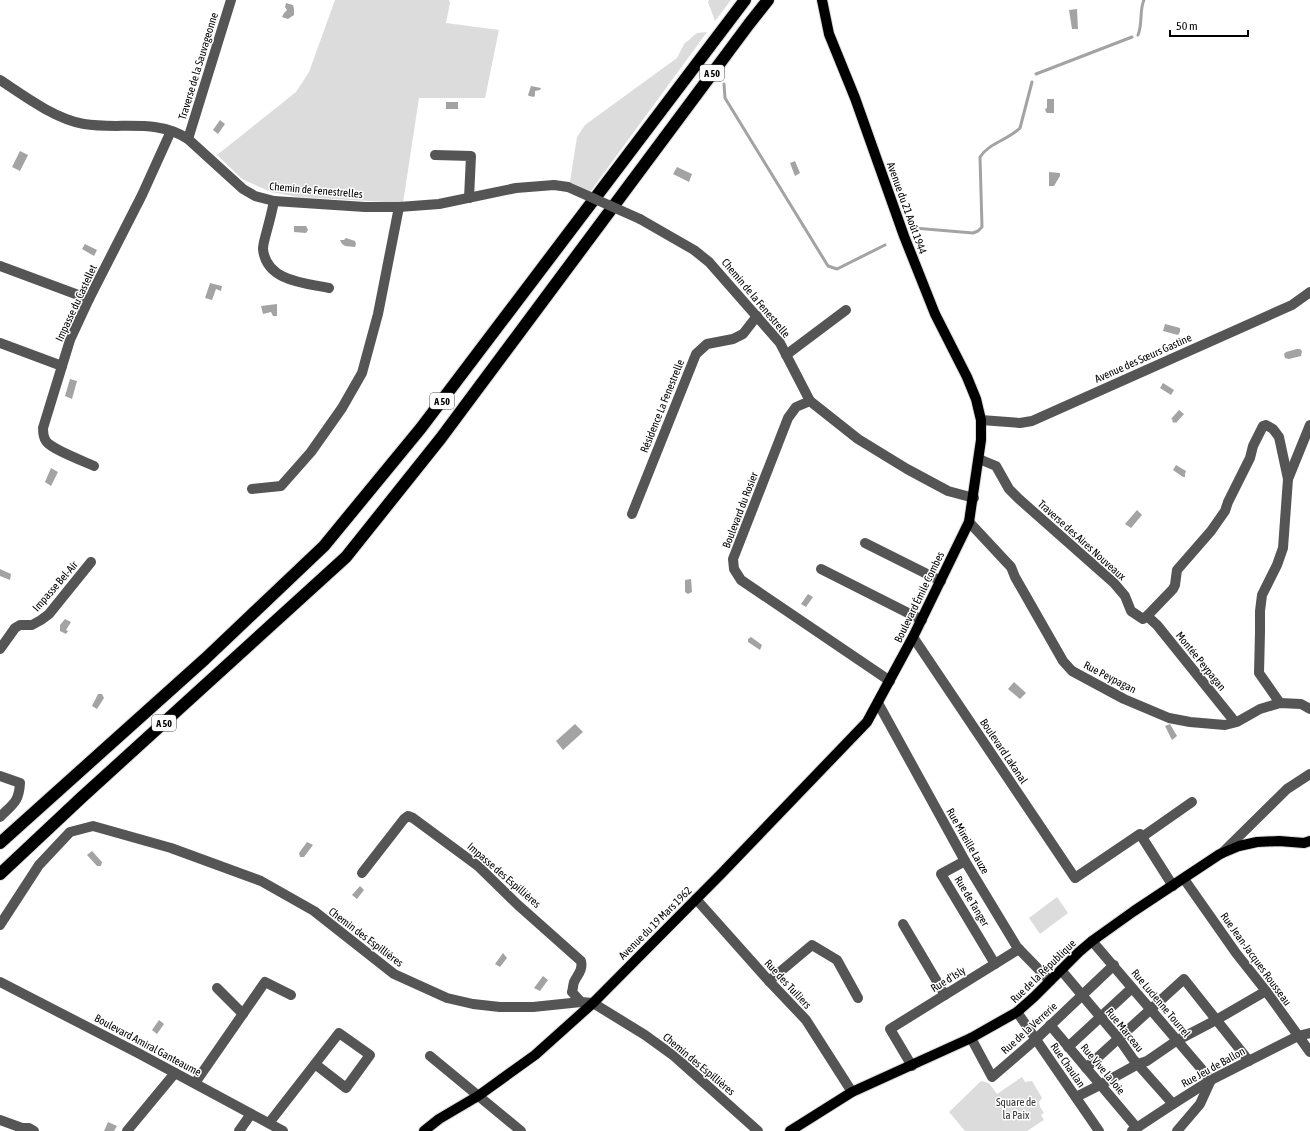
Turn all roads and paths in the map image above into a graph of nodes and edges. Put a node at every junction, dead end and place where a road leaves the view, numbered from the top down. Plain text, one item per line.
1 (231, 0) edge
2 (745, 0) edge
3 (768, 0) edge
4 (822, 0) edge
5 (0, 80) edge
6 (171, 131) junction
7 (188, 139) junction
8 (435, 155) dead end
9 (568, 187) joint
10 (469, 198) junction
11 (274, 200) junction
12 (399, 207) junction
13 (0, 266) edge
14 (329, 288) dead end
15 (1310, 292) edge
16 (89, 299) junction
17 (846, 310) dead end
18 (756, 316) junction
19 (0, 343) edge
20 (786, 355) junction
21 (62, 366) junction
22 (810, 401) junction
23 (981, 420) junction
24 (1310, 425) edge
25 (979, 459) junction
26 (94, 466) dead end
27 (1288, 479) junction
28 (252, 489) dead end
29 (974, 498) junction
30 (632, 514) dead end
31 (969, 522) junction
32 (865, 543) dead end
33 (91, 562) dead end
34 (821, 569) dead end
35 (941, 581) junction
36 (1147, 616) junction
37 (922, 620) junction
38 (913, 637) junction
39 (0, 649) edge
40 (890, 681) junction
41 (1280, 702) junction
42 (878, 703) junction
43 (1310, 709) edge
44 (1235, 722) junction
45 (1310, 774) edge
46 (0, 776) edge
47 (1192, 802) dead end
48 (0, 817) edge
49 (1142, 837) junction
50 (1310, 841) edge
51 (0, 844) edge
52 (1220, 854) junction
53 (965, 860) junction
54 (362, 873) dead end
55 (0, 874) edge
56 (1184, 879) junction
57 (1173, 886) junction
58 (696, 899) junction
59 (903, 924) dead end
60 (0, 925) edge
61 (1092, 941) junction
62 (1019, 949) junction
63 (995, 964) junction
64 (1114, 965) junction
65 (1061, 970) junction
66 (769, 981) junction
67 (1050, 981) junction
68 (0, 982) edge
69 (218, 988) dead end
70 (1132, 988) junction
71 (1266, 991) junction
72 (291, 995) dead end
73 (945, 995) junction
74 (1082, 996) junction
75 (858, 998) dead end
76 (581, 1002) junction
77 (593, 1003) junction
78 (1150, 1009) junction
79 (1018, 1012) junction
80 (243, 1014) junction
81 (1100, 1017) junction
82 (1216, 1020) junction
83 (1050, 1026) junction
84 (1310, 1033) edge
85 (1298, 1036) junction
86 (971, 1038) junction
87 (1036, 1039) junction
88 (1119, 1039) junction
89 (1176, 1040) junction
90 (1068, 1047) junction
91 (1310, 1052) edge
92 (430, 1056) dead end
93 (1249, 1060) junction
94 (315, 1064) junction
95 (1138, 1064) junction
96 (912, 1066) junction
97 (1086, 1068) junction
98 (175, 1073) junction
99 (1211, 1080) junction
100 (195, 1083) junction
101 (1100, 1085) junction
102 (852, 1092) junction
103 (478, 1096) junction
104 (1076, 1097) junction
105 (1173, 1104) junction
106 (251, 1114) junction
107 (0, 1120) edge
108 (269, 1123) junction
109 (1135, 1129) edge
110 (21, 1130) edge
111 (34, 1131) edge
112 (127, 1131) edge
113 (239, 1131) edge
114 (283, 1131) edge
115 (424, 1131) edge
116 (521, 1131) edge
117 (758, 1131) edge
118 (790, 1131) edge
119 (1099, 1131) edge
120 (1177, 1131) edge

1 - 7 street, Traverse de la Sauvageonne
2 - 51 highway, A 50
3 - 55 highway, A 50
4 - 23 main road, Avenue du 21 Août 1944
5 - 6 street, Chemin de Fenestrelles
6 - 7 street, Chemin de Fenestrelles
6 - 16 street, Impasse du Castellet
7 - 11 street, Chemin de Fenestrelles
8 - 10 street
9 - 10 street, Chemin de Fenestrelles
9 - 18 street, Chemin de la Fenestrelle, bridge
10 - 12 street, Chemin de Fenestrelles
11 - 12 street, Chemin de Fenestrelles
11 - 14 street
12 - 28 street
13 - 16 street
15 - 23 street, Avenue des Sœurs Gastine
16 - 21 street, Impasse du Castellet
17 - 20 street
18 - 20 street, Chemin de la Fenestrelle
18 - 30 street, Résidence La Fenestrelle
19 - 21 street
20 - 22 street, Chemin de la Fenestrelle
21 - 26 street, Impasse du Castellet
22 - 29 street, Chemin de la Fenestrelle
22 - 40 street, Boulevard du Rosier
23 - 25 main road, Avenue du 21 Août 1944
24 - 27 street
25 - 29 main road, Boulevard Émile Combes
25 - 36 street, Traverse des Aires Nouveaux
27 - 36 street
27 - 41 street
29 - 31 main road, Boulevard Émile Combes
31 - 35 main road, Boulevard Émile Combes
31 - 44 street, Rue Peypagan
32 - 35 street
33 - 39 street, Impasse Bel-Air
34 - 37 street
35 - 37 main road, Boulevard Émile Combes
36 - 44 street, Montée Peypagan
37 - 38 main road, Boulevard Émile Combes
38 - 40 main road, Boulevard Émile Combes
38 - 49 street, Boulevard Lakanal
40 - 42 main road, Boulevard Émile Combes
41 - 43 street, Rue Peypagan
41 - 44 street, Rue Peypagan
42 - 53 street, Rue Mireille Lauze
42 - 58 main road, Avenue du 19 Mars 1962
45 - 52 street
46 - 48 street
47 - 49 street
49 - 57 street
50 - 52 main road, Rue de la République
52 - 56 main road, Rue de la République
53 - 62 street, Rue Mireille Lauze
53 - 63 street, Rue de Tanger
54 - 76 street, Impasse des Espillières
56 - 57 main road, Rue de la République
56 - 71 street, Rue Jean-Jacques Rousseau
57 - 61 main road, Rue de la République
58 - 66 street, Rue des Tuiliers
58 - 77 main road, Avenue du 19 Mars 1962
59 - 73 street
60 - 76 street, Chemin des Espillières
61 - 64 street, Rue Lucienne Tourrel
61 - 65 main road, Rue de la République
62 - 63 street, Rue d'Isly
62 - 67 street, Rue Mireille Lauze
63 - 73 street, Rue d'Isly
64 - 70 street, Rue Lucienne Tourrel
64 - 74 street, Rue de la Verrerie
65 - 67 main road, Rue de la République
65 - 74 street, Rue Marceau
66 - 75 street
66 - 102 street, Rue des Tuiliers
67 - 79 main road, Rue de la République
68 - 98 street, Boulevard Amiral Ganteaume
69 - 80 street
70 - 78 street, Rue Lucienne Tourrel
70 - 81 street
71 - 82 street
71 - 85 street, Rue Jean-Jacques Rousseau
72 - 80 street
73 - 96 street, Rue d'Isly
74 - 81 street, Rue Marceau
74 - 83 street, Rue de la Verrerie
76 - 77 street, Chemin des Espillières
77 - 103 main road, Avenue du 19 Mars 1962
77 - 117 street, Chemin des Espillières
78 - 82 street
78 - 88 street
78 - 89 street, Rue Lucienne Tourrel
79 - 86 main road, Rue de la République
79 - 87 street, Rue Chaulan
80 - 100 street
81 - 88 street, Rue Marceau
81 - 90 street
82 - 89 street
82 - 93 street
83 - 87 street, Rue de la Verrerie
83 - 90 street, Rue Vive la Joie
84 - 85 street, Rue Jeu de Ballon
85 - 91 street, Rue Jean-Jacques Rousseau
85 - 93 street, Rue Jeu de Ballon
86 - 87 street, Rue de la Verrerie
86 - 96 main road, Rue de la République
87 - 104 street, Rue Chaulan
88 - 95 street, Rue Marceau
88 - 97 street
89 - 95 street
89 - 99 street, Rue Lucienne Tourrel
90 - 97 street, Rue Vive la Joie
92 - 103 street
93 - 99 street, Rue Jeu de Ballon
94 - 94 street
94 - 108 street
95 - 101 street
95 - 105 street, Rue Marceau
96 - 102 main road, Rue de la République
97 - 101 street, Rue Vive la Joie
98 - 100 street, Boulevard Amiral Ganteaume
98 - 112 street
99 - 105 street, Rue Jeu de Ballon
99 - 120 street
100 - 106 street, Boulevard Amiral Ganteaume
101 - 104 street
101 - 109 street, Rue Vive la Joie
102 - 118 main road, Rue de la République
103 - 115 main road, Avenue du 19 Mars 1962
103 - 116 street
104 - 119 street, Rue Chaulan
105 - 109 street, Rue Jeu de Ballon
106 - 108 street, Boulevard Amiral Ganteaume
106 - 113 street
107 - 110 street
108 - 114 street, Boulevard Amiral Ganteaume
110 - 111 street

